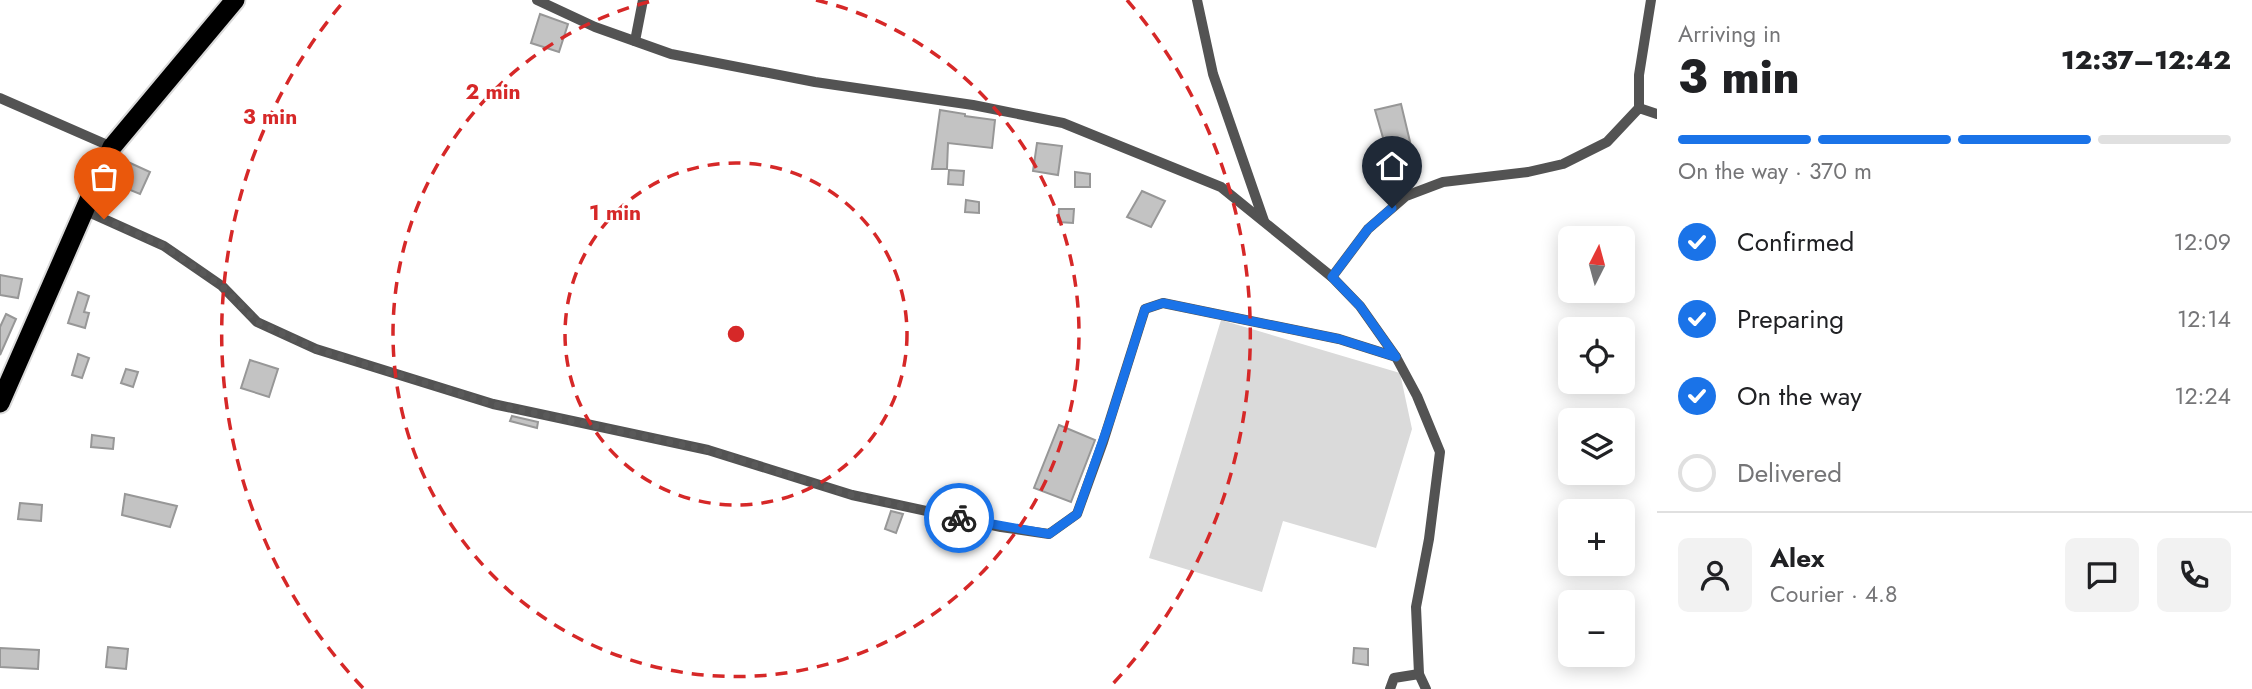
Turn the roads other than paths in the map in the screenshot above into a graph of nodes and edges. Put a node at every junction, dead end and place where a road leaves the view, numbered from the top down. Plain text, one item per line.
1 (235, 0) edge
2 (537, 0) edge
3 (643, 0) edge
4 (1197, 0) edge
5 (1651, 0) edge
6 (635, 41) junction
7 (0, 98) edge
8 (1639, 108) junction
9 (1657, 114) edge
10 (112, 147) junction
11 (85, 210) junction
12 (1264, 221) junction
13 (1332, 277) junction
14 (1396, 357) junction
15 (0, 403) edge
16 (1419, 674) junction
17 (1390, 689) edge
18 (1426, 689) edge

1 - 10 highway
2 - 6 street
3 - 6 street
4 - 12 street
5 - 8 street
6 - 12 street
7 - 10 street
8 - 9 street
8 - 13 street
10 - 11 highway
11 - 14 street
11 - 15 highway
12 - 13 street
13 - 14 street
14 - 16 street
16 - 17 street
16 - 18 street

